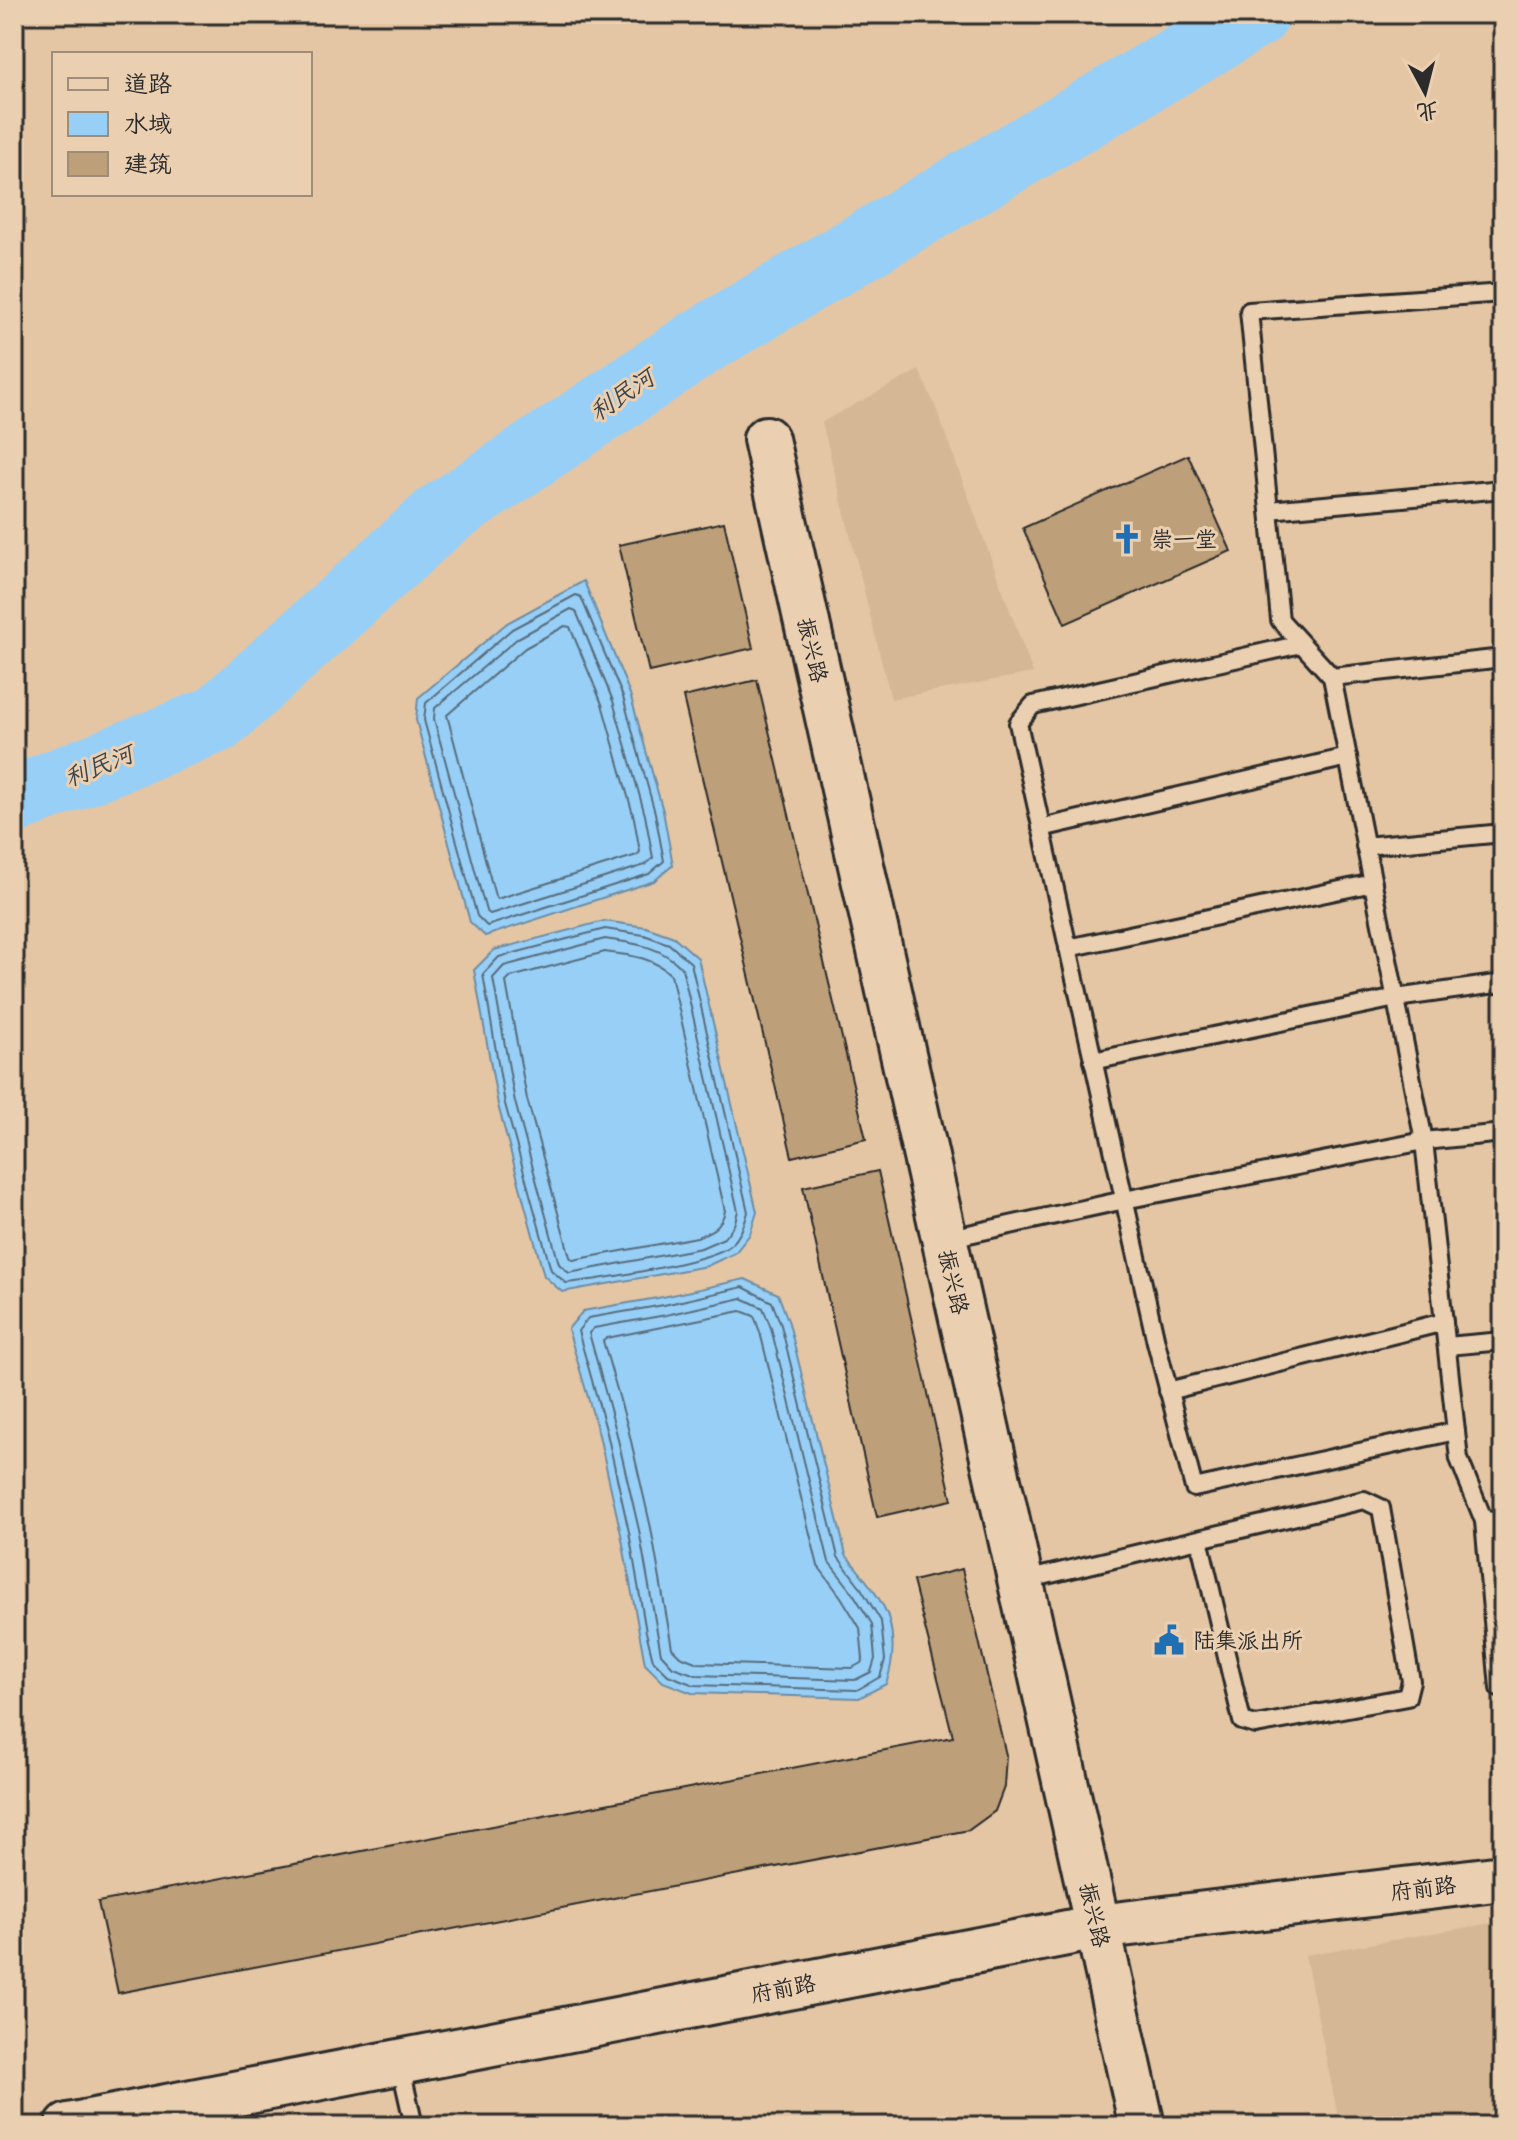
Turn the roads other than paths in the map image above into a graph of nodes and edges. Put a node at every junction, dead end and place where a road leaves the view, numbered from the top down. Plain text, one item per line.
1 (1503, 293) edge
2 (766, 439) dead end
3 (1503, 489) edge
4 (1269, 510) junction
5 (1301, 644) junction
6 (1503, 658) edge
7 (1332, 677) junction
8 (1348, 757) junction
9 (1041, 828) junction
10 (1503, 833) edge
11 (1365, 846) junction
12 (1373, 883) junction
13 (1068, 948) junction
14 (1503, 983) edge
15 (1396, 998) junction
16 (1093, 1061) junction
17 (1503, 1133) edge
18 (1424, 1141) junction
19 (1124, 1201) junction
20 (945, 1239) junction
21 (1444, 1322) junction
22 (1503, 1341) edge
23 (1447, 1346) junction
24 (1168, 1391) junction
25 (1456, 1431) junction
26 (1503, 1520) edge
27 (1484, 1521) junction
28 (1199, 1539) junction
29 (1021, 1581) junction
30 (1503, 1687) edge
31 (1503, 1878) edge
32 (1098, 1927) junction
33 (399, 2062) junction
34 (68, 2126) edge
35 (414, 2126) edge
36 (1142, 2126) edge

1 - 4 lane
2 - 20 street, 振兴路
3 - 4 lane
4 - 5 lane
5 - 7 lane
5 - 9 lane
6 - 7 lane
7 - 8 lane
8 - 9 lane
8 - 11 lane
9 - 13 lane
10 - 11 lane
11 - 12 lane
12 - 13 lane
12 - 15 lane
13 - 16 lane
14 - 15 lane
15 - 16 lane
15 - 18 lane
16 - 19 lane
17 - 18 lane
18 - 19 lane
18 - 21 lane
19 - 20 lane
19 - 24 lane
20 - 29 street, 振兴路
21 - 23 lane
21 - 24 lane
22 - 23 lane
23 - 25 lane
24 - 25 lane
25 - 27 lane
26 - 27 lane
27 - 30 lane
28 - 28 lane
28 - 29 lane
29 - 32 street, 振兴路
31 - 32 street, 府前路
32 - 33 street, 府前路
32 - 36 street, 振兴路
33 - 34 street, 府前路
33 - 35 lane

